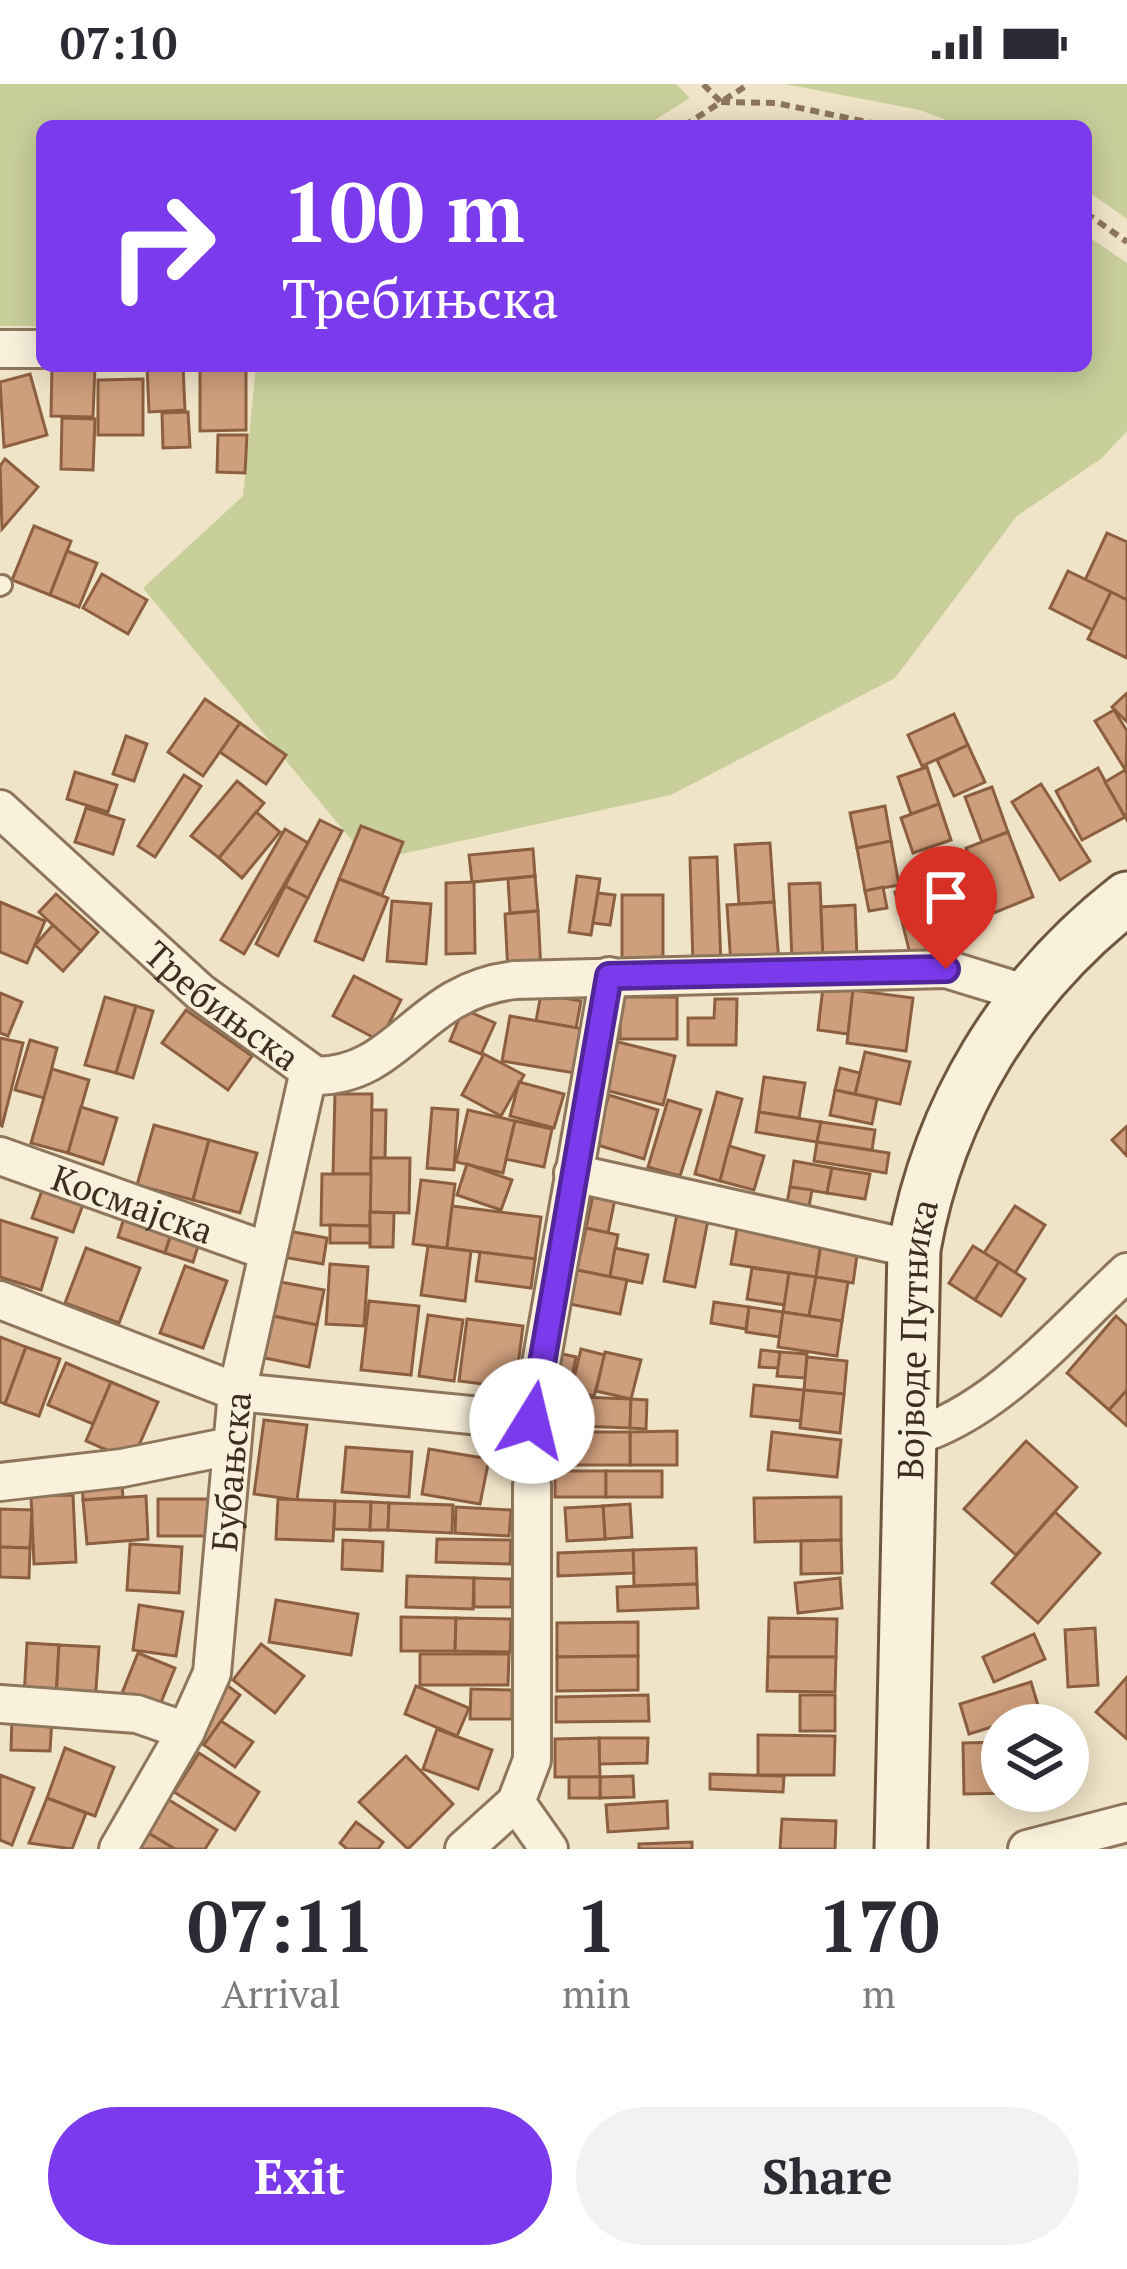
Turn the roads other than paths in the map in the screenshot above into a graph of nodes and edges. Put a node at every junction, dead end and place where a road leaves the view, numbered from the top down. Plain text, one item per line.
1 (0, 349) edge
2 (36, 350) edge
3 (5, 824) edge
4 (1127, 898) edge
5 (609, 976) junction
6 (1028, 994) junction
7 (308, 1075) junction
8 (0, 1156) edge
9 (573, 1172) junction
10 (914, 1249) junction
11 (267, 1251) junction
12 (1127, 1273) edge
13 (0, 1300) edge
14 (237, 1391) junction
15 (911, 1437) junction
16 (230, 1446) junction
17 (0, 1482) edge
18 (532, 1485) dead end
19 (0, 1704) edge
20 (186, 1731) junction
21 (515, 1802) junction
22 (1127, 1822) edge
23 (118, 1849) edge
24 (464, 1849) edge
25 (549, 1849) edge
26 (901, 1849) edge
27 (1027, 1849) edge

1 - 2 street
3 - 7 street, Требињска
4 - 6 street, Војводе Путника
5 - 6 street, Требињска
5 - 7 street, Требињска
5 - 9 street
6 - 10 street, Војводе Путника
7 - 11 street, Бубањска
8 - 11 street, Космајска
9 - 10 street
9 - 14 street
10 - 15 street, Војводе Путника
11 - 14 street, Бубањска
12 - 15 street
13 - 14 street
14 - 16 street, Бубањска
15 - 26 street, Војводе Путника
16 - 17 street
16 - 20 street, Бубањска
18 - 21 street
19 - 20 street
20 - 23 street, Бубањска
21 - 24 street
21 - 25 street
22 - 27 street

